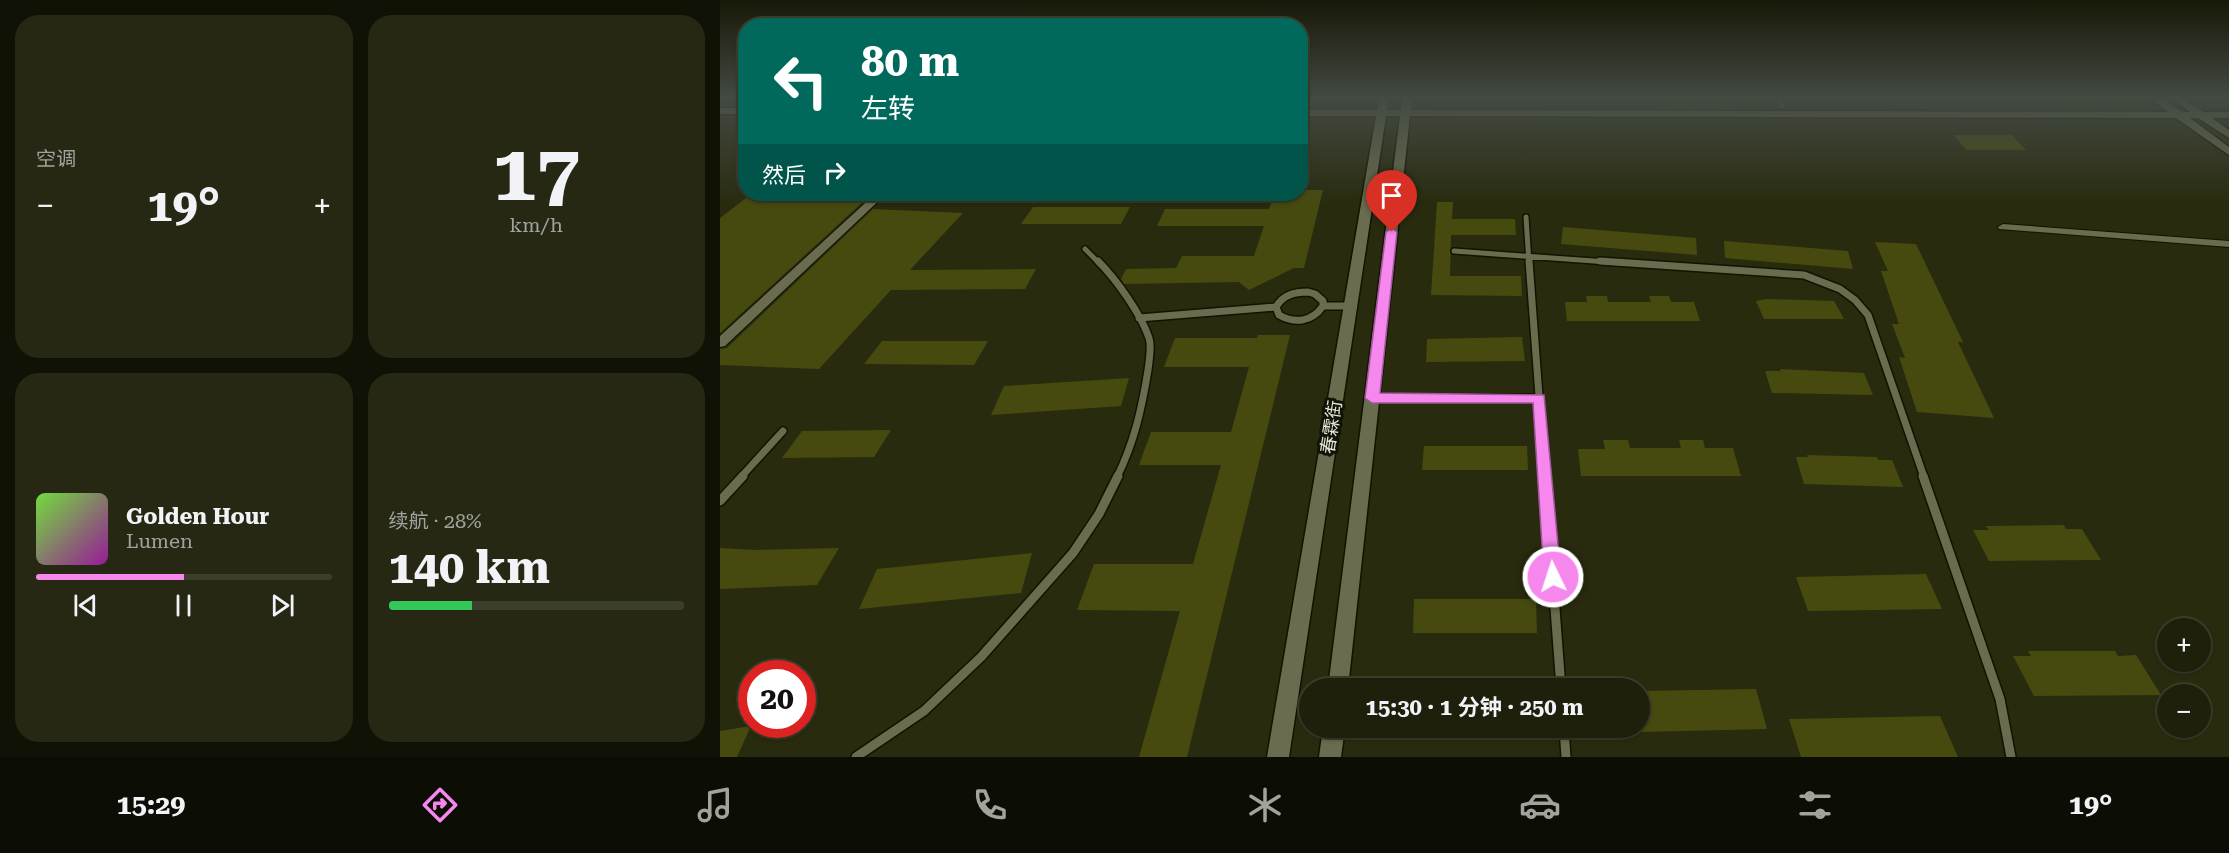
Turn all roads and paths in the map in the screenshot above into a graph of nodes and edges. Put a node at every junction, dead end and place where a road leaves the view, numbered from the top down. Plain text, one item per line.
1 (1378, 133) edge
2 (1403, 133) edge
3 (2204, 133) edge
4 (2229, 152) edge
5 (873, 201) edge
6 (1526, 217) dead end
7 (2003, 227) dead end
8 (2229, 244) edge
9 (1085, 249) dead end
10 (1454, 251) dead end
11 (1529, 256) junction
12 (1323, 306) junction
13 (1350, 306) junction
14 (1276, 307) junction
15 (1139, 318) junction
16 (720, 344) edge
17 (1372, 398) junction
18 (1539, 398) junction
19 (783, 431) dead end
20 (720, 501) edge
21 (1339, 678) edge
22 (1560, 678) edge
23 (1333, 738) edge
24 (1565, 738) edge
25 (856, 757) edge
26 (1278, 757) edge
27 (1330, 757) edge
28 (1566, 757) edge
29 (2012, 757) edge

1 - 13 main road, 春霖街
2 - 17 main road, 春霖街
3 - 4 main road
5 - 16 street
6 - 11 lane
7 - 8 street
9 - 15 lane
10 - 11 lane
11 - 18 lane
11 - 29 lane
12 - 13 lane
12 - 14 lane
12 - 14 lane
13 - 26 main road, 春霖街
14 - 15 lane
15 - 25 lane
17 - 18 lane
17 - 21 main road, 春霖街
18 - 22 lane
19 - 20 lane
23 - 27 main road
24 - 28 lane

